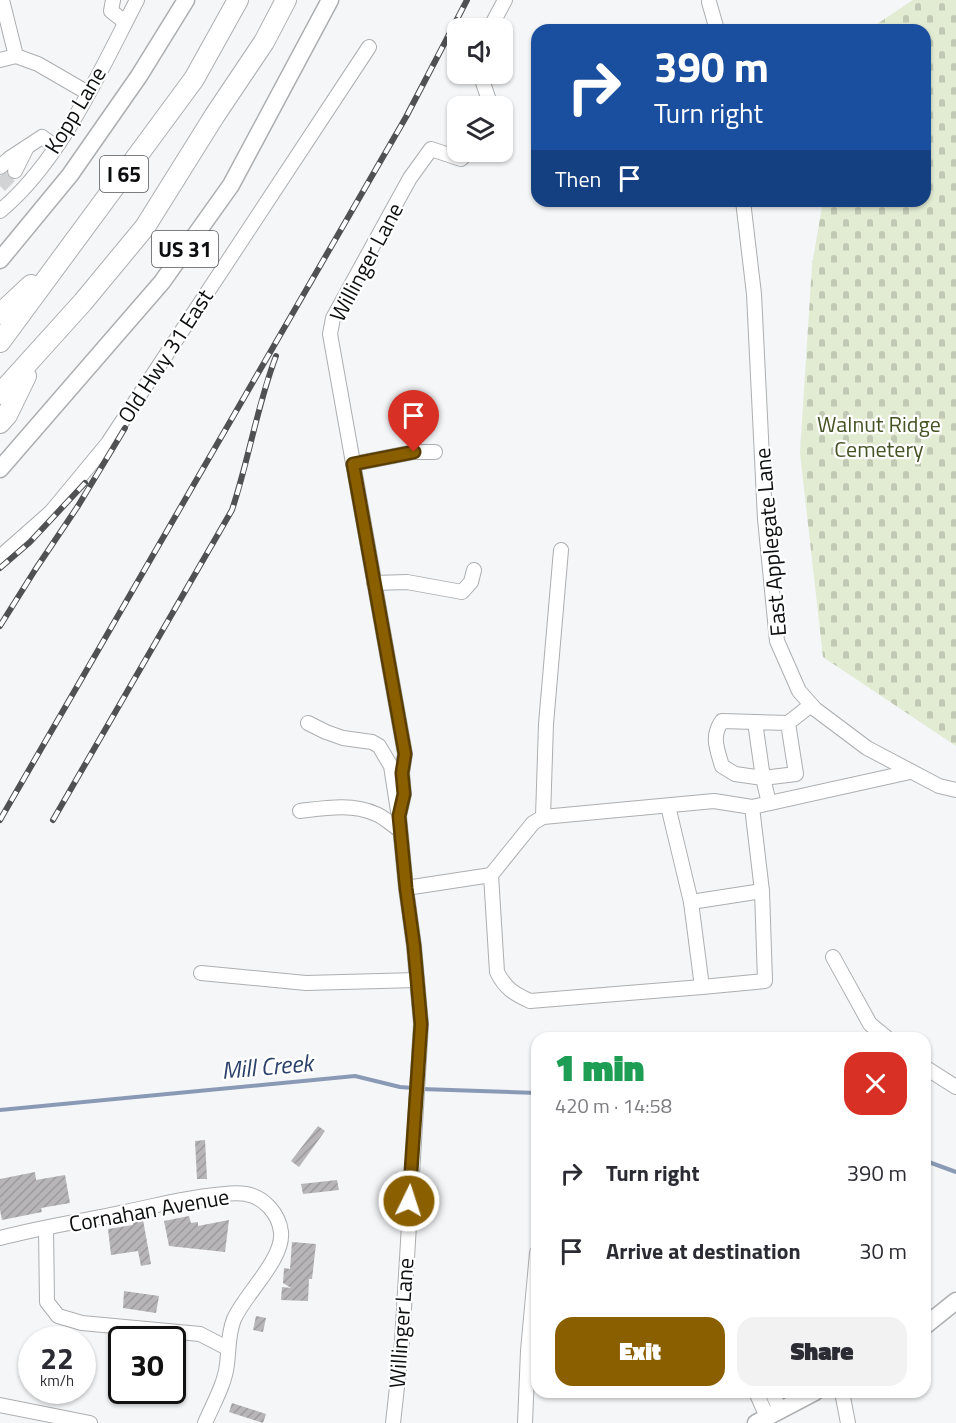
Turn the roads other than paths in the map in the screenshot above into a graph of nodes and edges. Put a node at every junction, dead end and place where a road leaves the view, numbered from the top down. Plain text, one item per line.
1 (2, 0) edge
2 (113, 0) edge
3 (137, 0) edge
4 (186, 0) edge
5 (238, 0) edge
6 (286, 0) edge
7 (330, 0) edge
8 (505, 0) edge
9 (709, 3) dead end
10 (495, 18) edge
11 (125, 22) junction
12 (715, 24) edge
13 (369, 47) dead end
14 (16, 56) junction
15 (0, 60) edge
16 (88, 93) junction
17 (28, 145) junction
18 (56, 147) junction
19 (447, 154) edge
20 (0, 167) tunnel mouth
21 (15, 171) tunnel mouth
22 (744, 207) edge
23 (0, 211) edge
24 (68, 250) junction
25 (0, 260) edge
26 (0, 314) edge
27 (0, 342) edge
28 (35, 357) junction
29 (0, 394) edge
30 (0, 423) edge
31 (435, 452) dead end
32 (353, 464) junction
33 (0, 469) edge
34 (561, 550) dead end
35 (0, 557) edge
36 (474, 570) dead end
37 (374, 583) junction
38 (811, 705) junction
39 (755, 722) junction
40 (308, 723) dead end
41 (789, 723) junction
42 (910, 772) junction
43 (763, 778) junction
44 (956, 790) edge
45 (769, 803) junction
46 (668, 806) junction
47 (752, 807) junction
48 (300, 811) dead end
49 (543, 817) junction
50 (399, 823) junction
51 (491, 875) junction
52 (406, 888) junction
53 (762, 891) junction
54 (691, 902) junction
55 (833, 957) dead end
56 (201, 973) dead end
57 (417, 980) junction
58 (702, 987) junction
59 (880, 1032) edge
60 (931, 1071) edge
61 (956, 1087) edge
62 (46, 1228) junction
63 (0, 1238) edge
64 (956, 1301) edge
65 (931, 1321) edge
66 (227, 1348) junction
67 (531, 1356) edge
68 (758, 1398) edge
69 (770, 1398) edge
70 (804, 1398) edge
71 (843, 1398) edge
72 (0, 1405) edge
73 (764, 1419) edge
74 (90, 1423) edge
75 (205, 1423) edge
76 (393, 1423) edge
77 (525, 1423) edge
78 (848, 1423) edge

1 - 14 street
2 - 11 street
3 - 11 street, Kopp Lane
4 - 25 main road
5 - 24 highway, I 65
6 - 28 highway, I 65
7 - 33 main road, US 31
8 - 10 street
9 - 12 street
11 - 16 street, Kopp Lane
13 - 35 street, Old Hwy 31 East
14 - 15 street
14 - 16 street
16 - 18 street, Kopp Lane
17 - 18 street
17 - 20 street
17 - 21 street
18 - 23 street, Kopp Lane
19 - 32 street, Willinger Lane
22 - 38 street, East Applegate Lane
24 - 26 highway
24 - 27 highway, I 65
28 - 29 highway, I 65
28 - 30 highway
31 - 32 street
32 - 37 street, Willinger Lane
34 - 49 street
36 - 37 street
37 - 50 street, Willinger Lane
38 - 41 street
38 - 42 street, East Applegate Lane
39 - 41 street
39 - 43 street
39 - 43 street
40 - 50 street
41 - 43 street
42 - 44 street, East Applegate Lane
42 - 45 street
43 - 45 street
45 - 47 street
46 - 47 street
46 - 49 street
46 - 54 street
47 - 53 street
48 - 50 street
49 - 51 street
50 - 52 street, Willinger Lane
51 - 52 street
51 - 58 street
52 - 57 street, Willinger Lane
53 - 54 street
53 - 58 street
54 - 58 street
55 - 59 street
56 - 57 street
57 - 76 street, Willinger Lane
60 - 61 street
62 - 63 street, Cornahan Avenue
62 - 66 street, Cornahan Avenue
62 - 66 street, Cornahan Avenue
64 - 65 main road
66 - 75 street, Cornahan Avenue
67 - 77 street
68 - 73 street
69 - 73 street
70 - 73 main road
71 - 78 street
72 - 74 street

